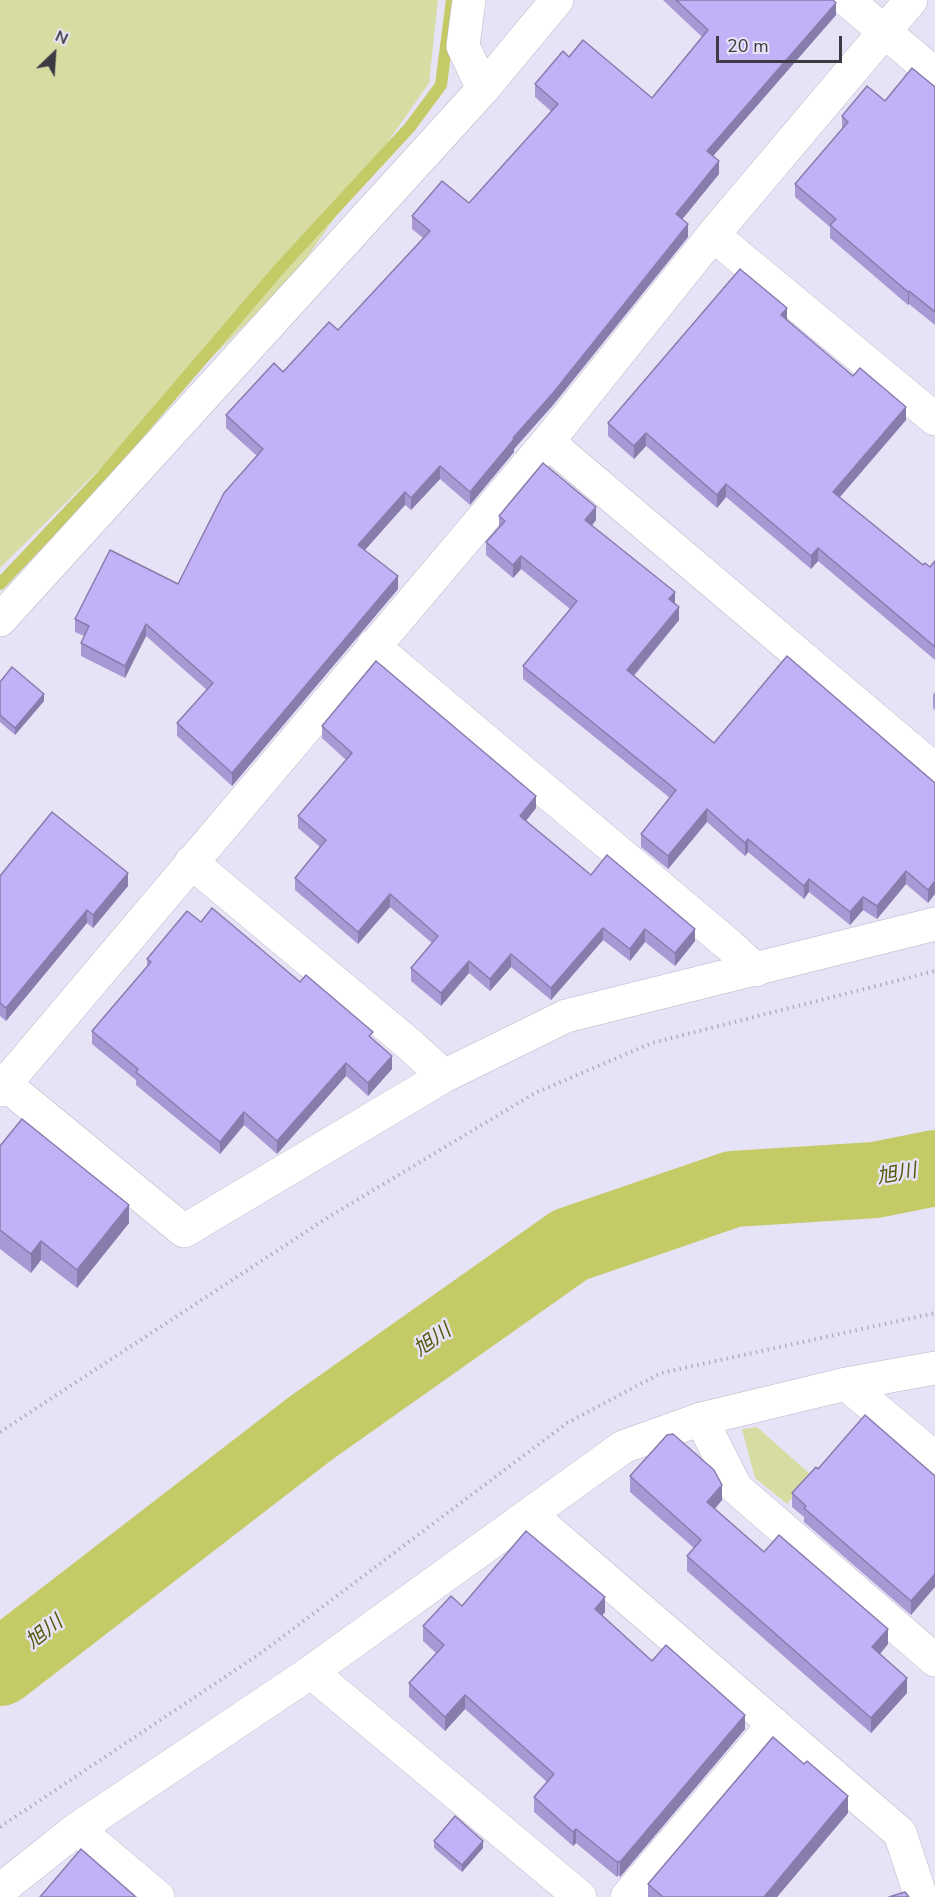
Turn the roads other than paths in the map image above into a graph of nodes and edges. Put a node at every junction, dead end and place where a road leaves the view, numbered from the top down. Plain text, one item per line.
1 (469, 0) edge
2 (557, 0) edge
3 (847, 0) edge
4 (911, 0) edge
5 (884, 32) junction
6 (935, 74) edge
7 (483, 89) junction
8 (713, 235) junction
9 (935, 419) edge
10 (549, 440) junction
11 (0, 620) edge
12 (374, 646) junction
13 (935, 770) edge
14 (191, 862) junction
15 (935, 924) edge
16 (756, 970) junction
17 (444, 1076) junction
18 (2, 1084) edge
19 (935, 1368) edge
20 (846, 1384) junction
21 (701, 1419) junction
22 (935, 1458) edge
23 (531, 1515) junction
24 (935, 1660) edge
25 (311, 1672) junction
26 (774, 1724) junction
27 (77, 1829) junction
28 (0, 1890) edge
29 (575, 1896) edge
30 (158, 1897) edge
31 (627, 1897) edge
32 (921, 1897) edge

1 - 7 street
2 - 7 street
3 - 5 street
4 - 5 street
5 - 6 street
5 - 8 street
7 - 11 street
8 - 9 street
8 - 10 street
10 - 12 street
10 - 13 street
12 - 14 street
12 - 16 street
14 - 17 street
14 - 18 street
15 - 16 street
16 - 17 street
17 - 18 street
19 - 20 street
20 - 21 street
20 - 22 street
21 - 23 street
21 - 24 street
23 - 25 street
23 - 26 street
25 - 27 street
25 - 29 street
26 - 31 street
26 - 32 street
27 - 28 street
27 - 30 street

